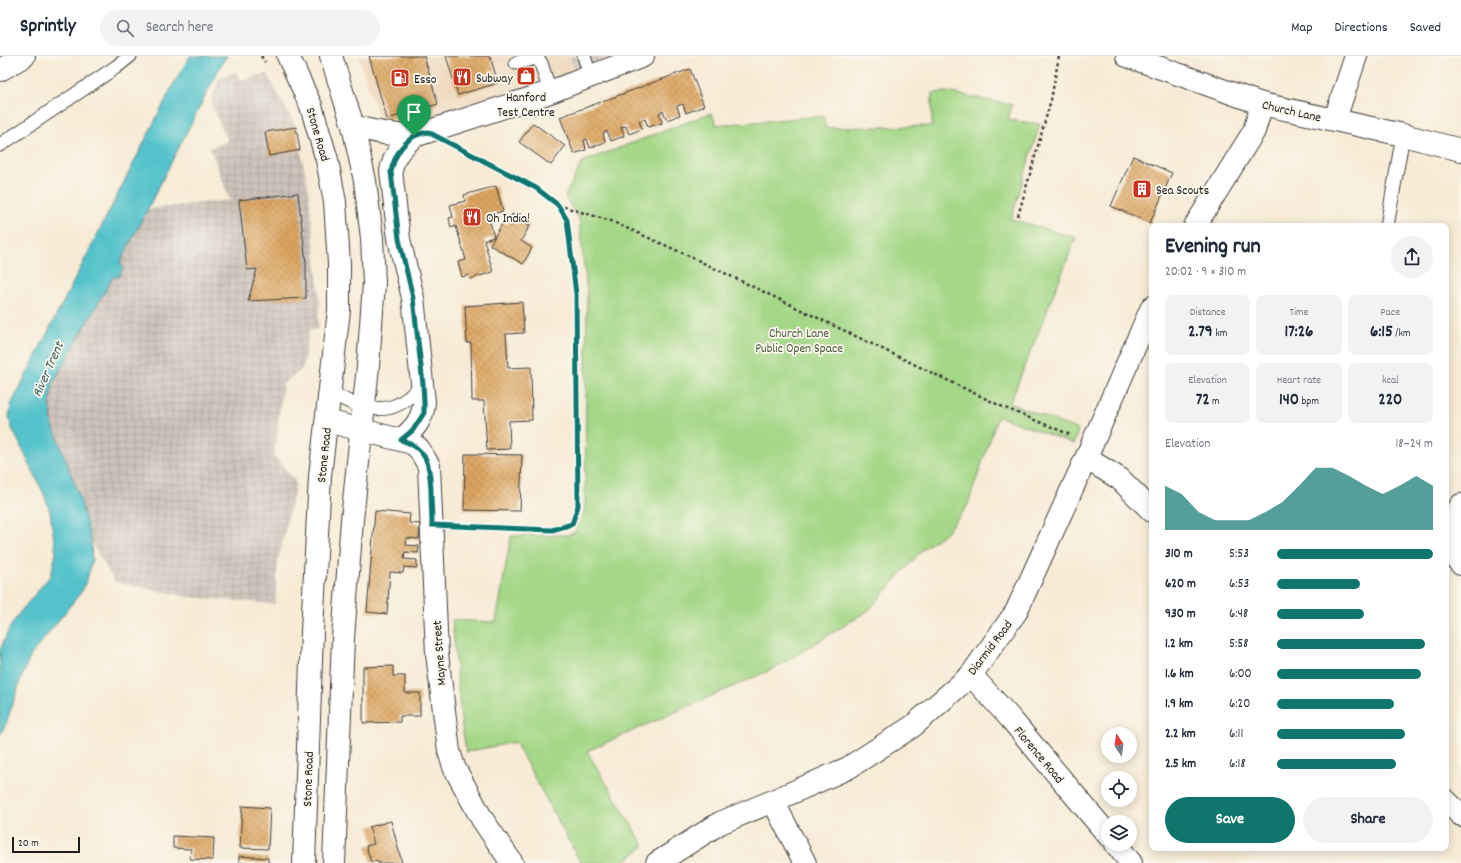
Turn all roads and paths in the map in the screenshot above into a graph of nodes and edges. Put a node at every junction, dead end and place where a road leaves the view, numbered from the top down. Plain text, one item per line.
1 (24, 56) edge
2 (130, 56) edge
3 (261, 56) edge
4 (288, 56) edge
5 (331, 56) edge
6 (643, 56) edge
7 (1059, 56) edge
8 (1127, 56) edge
9 (1356, 56) edge
10 (266, 62) dead end
11 (516, 63) dead end
12 (587, 66) edge
13 (0, 70) edge
14 (550, 92) junction
15 (1262, 104) junction
16 (1335, 119) junction
17 (353, 126) junction
18 (421, 134) junction
19 (1403, 135) junction
20 (0, 146) edge
21 (1461, 150) edge
22 (558, 205) junction
23 (1018, 216) dead end
24 (1197, 223) edge
25 (1388, 223) edge
26 (1149, 314) edge
27 (423, 384) junction
28 (330, 392) junction
29 (363, 407) junction
30 (327, 421) junction
31 (360, 431) junction
32 (401, 440) junction
33 (1089, 451) junction
34 (1461, 505) edge
35 (1149, 509) edge
36 (432, 525) junction
37 (1461, 564) edge
38 (970, 675) junction
39 (773, 801) junction
40 (1449, 804) edge
41 (1461, 815) edge
42 (1101, 827) edge
43 (1122, 851) edge
44 (304, 863) edge
45 (334, 863) edge
46 (512, 863) edge
47 (657, 863) edge
48 (805, 863) edge
49 (1131, 863) edge

1 - 13 main road
2 - 20 lane
3 - 10 path
4 - 28 main road, Stone Road
5 - 17 main road
6 - 12 main road
7 - 23 path
8 - 15 main road, Church Lane
9 - 16 main road
11 - 14 lane
12 - 14 main road
14 - 18 main road
15 - 16 main road, Church Lane
15 - 24 main road
16 - 19 main road, Church Lane
17 - 18 main road
17 - 29 main road
18 - 22 path
18 - 27 main road
19 - 21 main road, Church Lane
19 - 25 lane
22 - 33 path
22 - 36 path
26 - 33 main road, Diarmid Road
27 - 29 lane
27 - 32 main road
28 - 29 lane
28 - 30 main road, Stone Road
29 - 31 main road
30 - 31 main road, Mayne Street
30 - 44 main road, Stone Road
31 - 32 main road, Mayne Street
31 - 45 main road
32 - 36 main road, Mayne Street
33 - 35 main road
33 - 38 main road, Diarmid Road
34 - 37 main road
36 - 46 main road, Mayne Street
38 - 39 main road, Diarmid Road
38 - 42 main road, Florence Road
39 - 47 main road, Diarmid Road
39 - 48 main road
40 - 41 main road
43 - 49 main road

